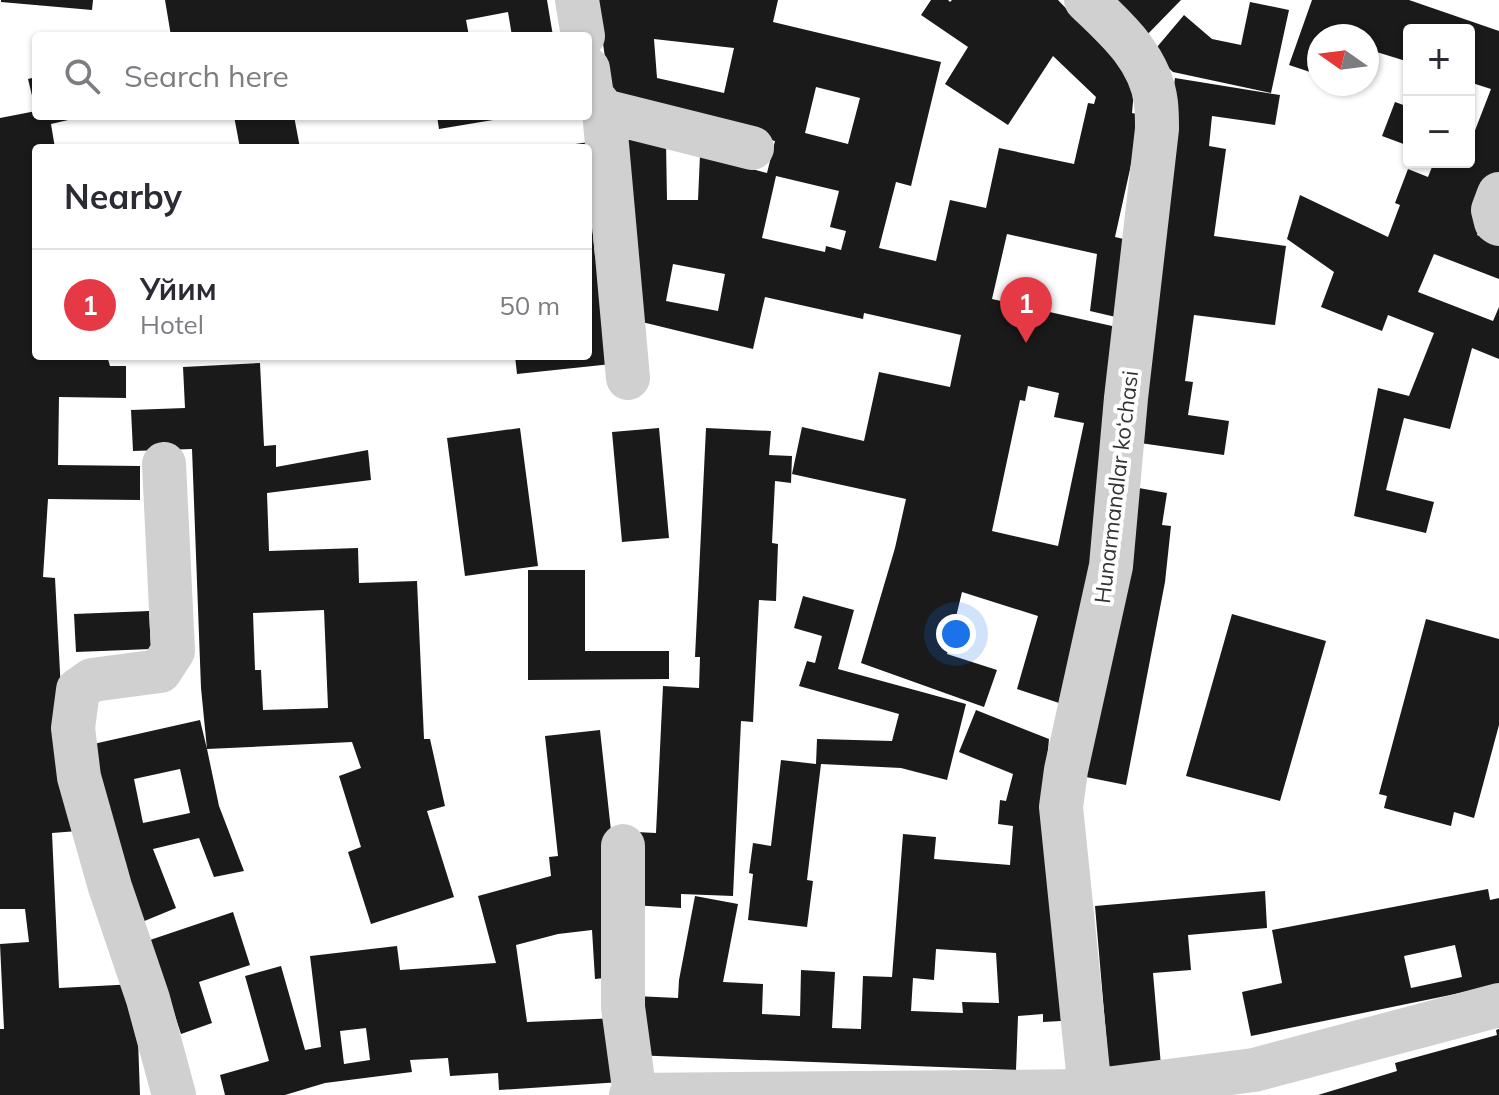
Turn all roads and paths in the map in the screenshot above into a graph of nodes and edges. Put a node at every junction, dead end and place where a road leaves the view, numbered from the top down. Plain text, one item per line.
1 (577, 0) edge
2 (1086, 0) edge
3 (582, 32) edge
4 (592, 96) edge
5 (604, 111) junction
6 (752, 148) dead end
7 (1499, 194) edge
8 (1499, 224) edge
9 (628, 378) dead end
10 (164, 464) dead end
11 (623, 846) dead end
12 (1499, 1005) edge
13 (1081, 1092) edge
14 (174, 1095) edge
15 (633, 1095) edge
16 (672, 1095) edge

1 - 3 street
2 - 13 street, Hunarmandlar ko‘chasi
4 - 5 street
5 - 6 street
5 - 9 street
7 - 8 street
10 - 14 street
11 - 15 street
12 - 13 street
13 - 16 street
15 - 16 street

